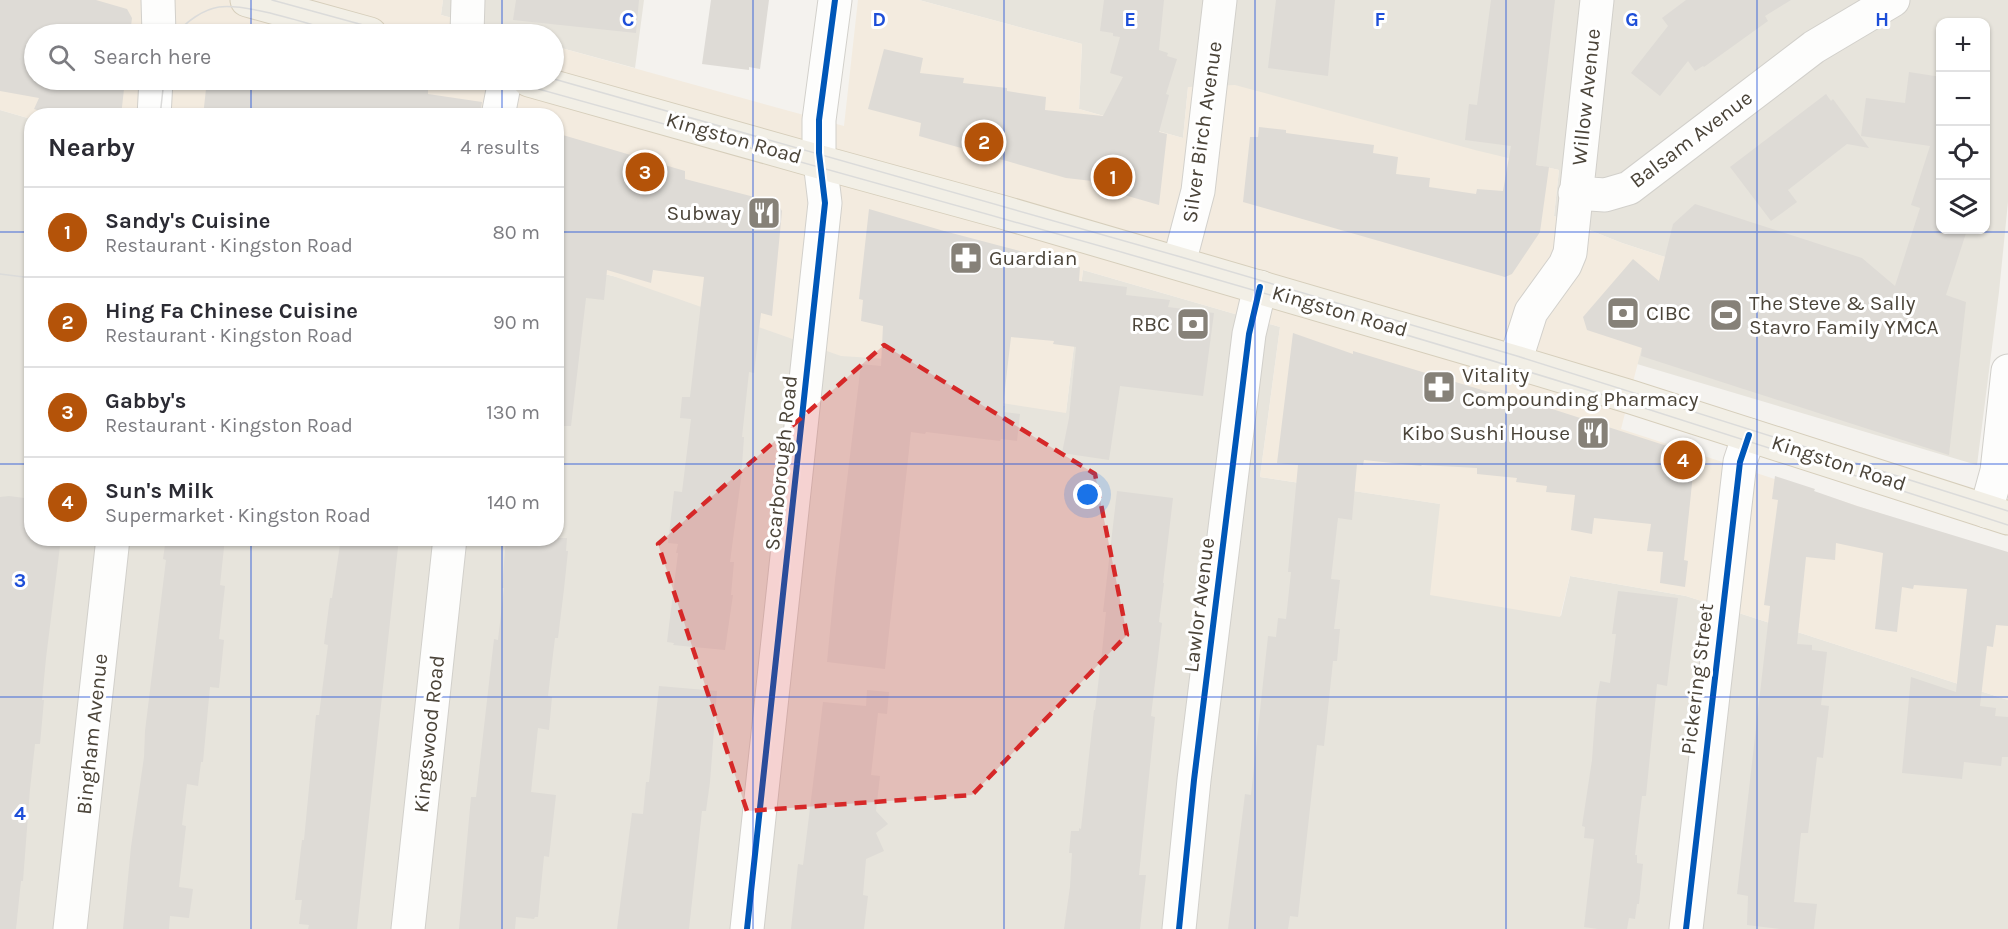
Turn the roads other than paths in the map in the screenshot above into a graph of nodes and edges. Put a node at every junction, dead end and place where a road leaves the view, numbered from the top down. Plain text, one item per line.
1 (158, 0) edge
2 (247, 0) edge
3 (468, 0) edge
4 (835, 0) edge
5 (1220, 0) edge
6 (1597, 0) edge
7 (1893, 0) edge
8 (159, 24) edge
9 (334, 24) edge
10 (467, 24) edge
11 (155, 90) edge
12 (503, 90) edge
13 (564, 90) edge
14 (154, 108) edge
15 (500, 108) edge
16 (820, 162) junction
17 (1575, 193) junction
18 (1179, 263) junction
19 (1260, 287) junction
20 (1515, 362) junction
21 (2008, 372) edge
22 (1749, 435) junction
23 (1997, 514) edge
24 (112, 546) edge
25 (449, 546) edge
26 (70, 929) edge
27 (408, 929) edge
28 (747, 929) edge
29 (1179, 929) edge
30 (1686, 929) edge

1 - 8 street
2 - 9 main road
3 - 10 street
4 - 16 street, Scarborough Road
5 - 18 street, Silver Birch Avenue
6 - 17 street, Willow Avenue
7 - 17 street, Balsam Avenue
11 - 14 street
12 - 15 street
13 - 16 main road, Kingston Road
16 - 18 main road, Kingston Road
16 - 28 street, Scarborough Road
17 - 20 street
18 - 19 main road, Kingston Road
19 - 20 main road, Kingston Road
19 - 29 street, Lawlor Avenue
20 - 22 main road, Kingston Road
21 - 23 street
22 - 23 main road, Kingston Road
22 - 30 street, Pickering Street
24 - 26 street, Bingham Avenue
25 - 27 street, Kingswood Road

